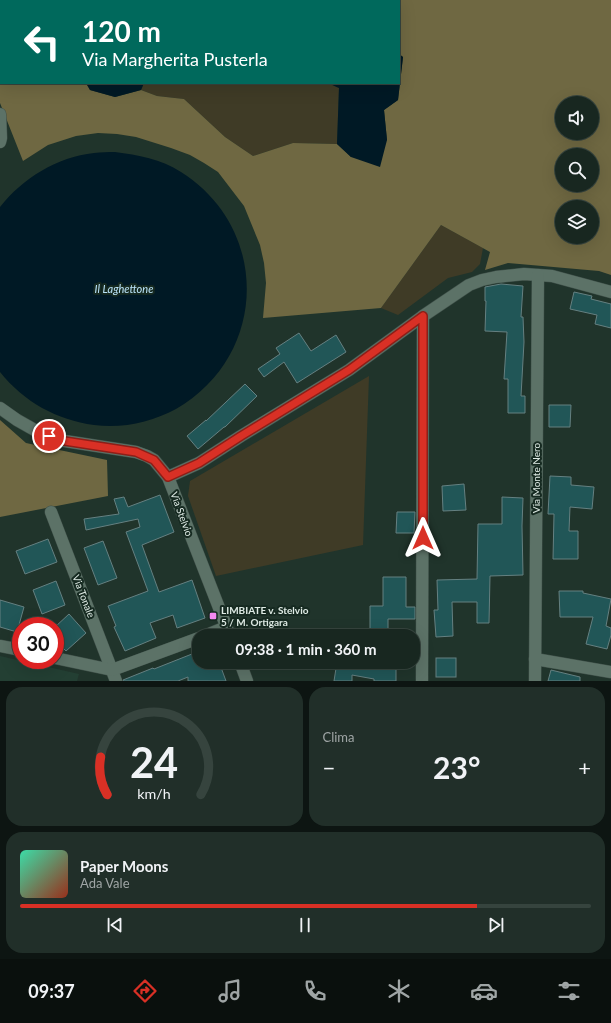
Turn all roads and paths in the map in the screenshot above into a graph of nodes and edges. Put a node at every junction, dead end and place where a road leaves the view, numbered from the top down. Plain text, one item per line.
1 (0, 114) edge
2 (0, 142) edge
3 (538, 275) junction
4 (611, 292) edge
5 (423, 316) junction
6 (0, 408) edge
7 (168, 477) junction
8 (51, 512) dead end
9 (227, 629) edge
10 (192, 641) edge
11 (0, 646) edge
12 (12, 648) edge
13 (535, 659) junction
14 (64, 661) edge
15 (243, 669) edge
16 (611, 672) edge
17 (114, 676) edge
18 (247, 681) edge
19 (422, 681) edge
20 (535, 681) edge

1 - 2 street
3 - 4 street
3 - 5 street
3 - 13 street, Via Monte Nero
5 - 7 street
5 - 19 street
6 - 7 street, Via Stelvio
7 - 9 street, Via Stelvio
8 - 17 street, Via Tonale
10 - 17 street
11 - 12 street
13 - 16 street
13 - 20 street, Via Monte Nero
14 - 17 street
15 - 18 street

